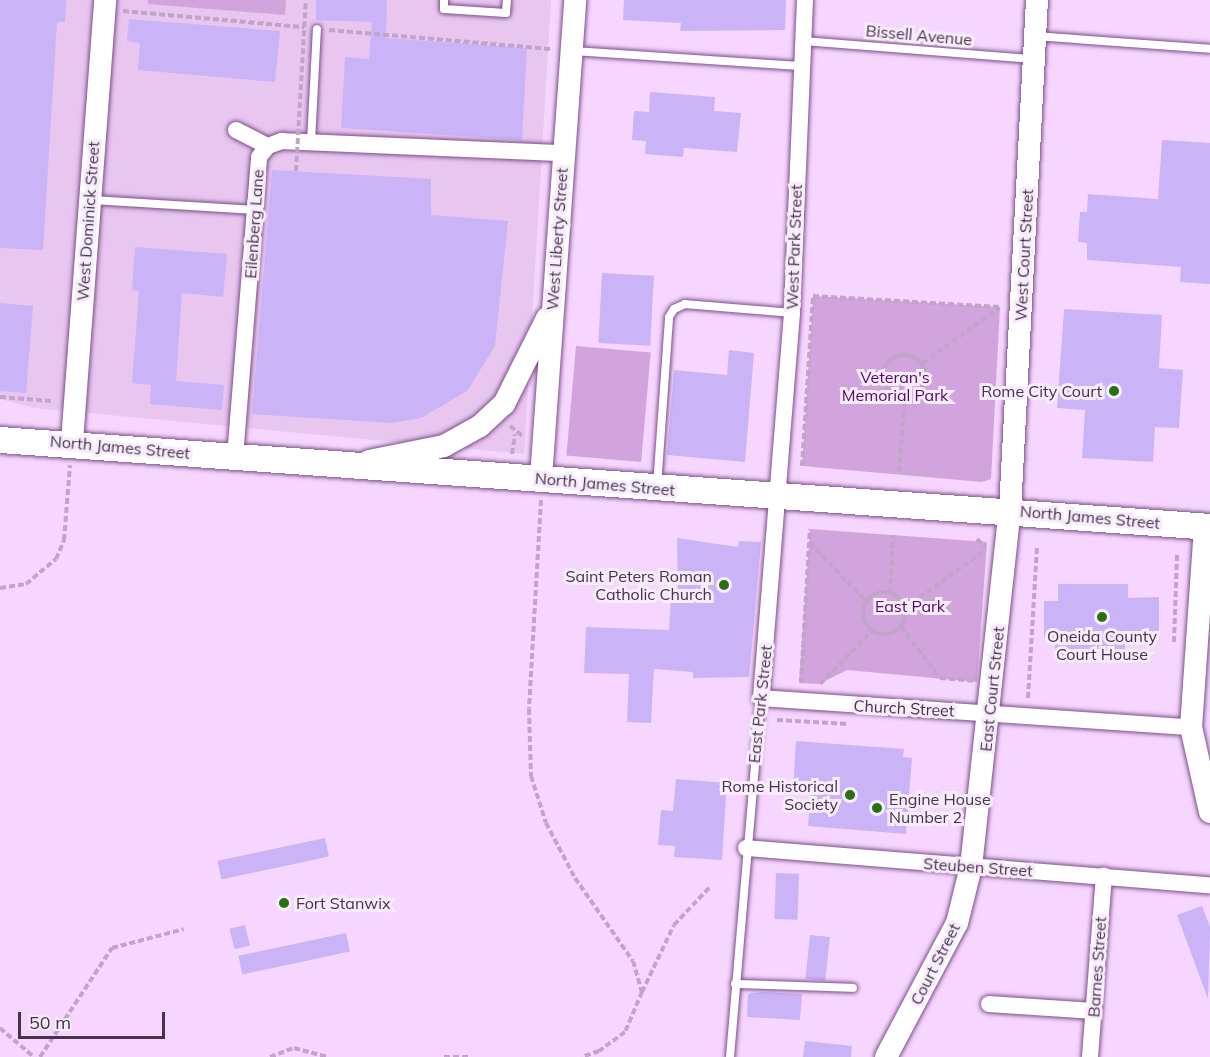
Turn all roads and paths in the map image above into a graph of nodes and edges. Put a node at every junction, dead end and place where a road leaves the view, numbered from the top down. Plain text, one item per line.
1 (306, 0) edge
2 (444, 0) edge
3 (507, 0) edge
4 (572, 0) edge
5 (806, 0) edge
6 (1037, 0) edge
7 (105, 4) edge
8 (317, 29) junction
9 (1035, 36) junction
10 (803, 41) junction
11 (1210, 49) edge
12 (570, 51) junction
13 (1033, 60) junction
14 (800, 66) junction
15 (236, 130) dead end
16 (311, 142) junction
17 (268, 146) junction
18 (562, 153) junction
19 (296, 171) dead end
20 (89, 200) junction
21 (256, 210) junction
22 (552, 306) junction
23 (1000, 307) junction
24 (792, 313) junction
25 (999, 318) dead end
26 (922, 363) junction
27 (0, 397) edge
28 (905, 397) junction
29 (51, 401) dead end
30 (506, 420) dead end
31 (515, 434) junction
32 (531, 439) dead end
33 (0, 440) edge
34 (72, 442) junction
35 (512, 454) dead end
36 (235, 457) junction
37 (344, 464) junction
38 (802, 466) dead end
39 (898, 472) dead end
40 (541, 478) junction
41 (657, 489) junction
42 (780, 495) junction
43 (1010, 510) junction
44 (1208, 527) edge
45 (810, 529) dead end
46 (893, 535) dead end
47 (977, 539) dead end
48 (810, 543) junction
49 (1037, 546) dead end
50 (987, 549) junction
51 (1177, 555) dead end
52 (987, 560) dead end
53 (0, 588) edge
54 (890, 593) junction
55 (867, 602) junction
56 (905, 608) junction
57 (901, 627) junction
58 (872, 631) junction
59 (1174, 646) dead end
60 (978, 670) dead end
61 (761, 698) junction
62 (1028, 699) dead end
63 (990, 715) junction
64 (777, 720) dead end
65 (854, 724) dead end
66 (1191, 727) junction
67 (1210, 812) edge
68 (746, 848) junction
69 (971, 867) junction
70 (1104, 876) junction
71 (1210, 885) edge
72 (709, 888) dead end
73 (184, 929) dead end
74 (735, 984) junction
75 (853, 988) dead end
76 (642, 992) junction
77 (989, 1004) dead end
78 (1094, 1011) junction
79 (0, 1028) edge
80 (34, 1057) edge
81 (40, 1057) edge
82 (270, 1057) edge
83 (327, 1057) edge
84 (444, 1057) edge
85 (468, 1057) edge
86 (582, 1057) edge
87 (730, 1057) edge
88 (885, 1057) edge
89 (1090, 1057) edge

1 - 19 path, bridge
2 - 3 lane
4 - 12 street, West Liberty Street
5 - 10 street, West Park Street
6 - 9 street, West Court Street
7 - 8 path
7 - 20 street, West Dominick Street
8 - 12 path
8 - 16 lane
9 - 11 lane
9 - 13 street, West Court Street
10 - 13 lane, Bissell Avenue
10 - 14 street, West Park Street
12 - 14 lane
12 - 18 street, West Liberty Street
13 - 43 street, West Court Street
14 - 24 street, West Park Street
15 - 17 street
16 - 17 street, Eilenberg Lane
16 - 18 street, Eilenberg Lane
17 - 21 street, Eilenberg Lane
18 - 22 street, West Liberty Street
20 - 21 lane
20 - 34 street, West Dominick Street
21 - 36 street, Eilenberg Lane
22 - 37 street
22 - 40 street, West Liberty Street
23 - 25 path
23 - 26 path
23 - 38 path
24 - 41 lane
24 - 42 street, West Park Street
26 - 28 path
26 - 28 path
27 - 29 path
28 - 39 path
30 - 31 path
31 - 32 path
31 - 35 path
33 - 34 main road, North James Street
34 - 36 main road, North James Street
34 - 53 path
36 - 37 main road, North James Street
37 - 40 main road, North James Street
40 - 41 main road, North James Street
40 - 76 path
41 - 42 main road, North James Street
42 - 43 main road, North James Street
42 - 61 street, East Park Street
43 - 44 main road, North James Street
43 - 63 street, East Court Street
44 - 66 street
45 - 48 path
46 - 54 path
47 - 50 path
48 - 55 path
48 - 58 path
49 - 62 path
50 - 52 path
50 - 56 path
51 - 59 path
54 - 55 path
54 - 56 path
55 - 58 path
56 - 57 path
57 - 58 path
57 - 60 path
61 - 63 street, Church Street
61 - 68 lane, East Park Street
63 - 66 street, Church Street
63 - 69 street, East Court Street
64 - 65 path
66 - 67 street
68 - 69 street, Steuben Street
68 - 74 lane, East Park Street
69 - 70 street, Steuben Street
69 - 88 street, Court Street
70 - 71 street, Steuben Street
70 - 78 street, Barnes Street
72 - 76 path
73 - 81 path
74 - 75 lane
74 - 87 lane, East Park Street
76 - 86 path
77 - 78 street
78 - 89 street, Barnes Street
79 - 80 path
82 - 83 path
84 - 85 path

